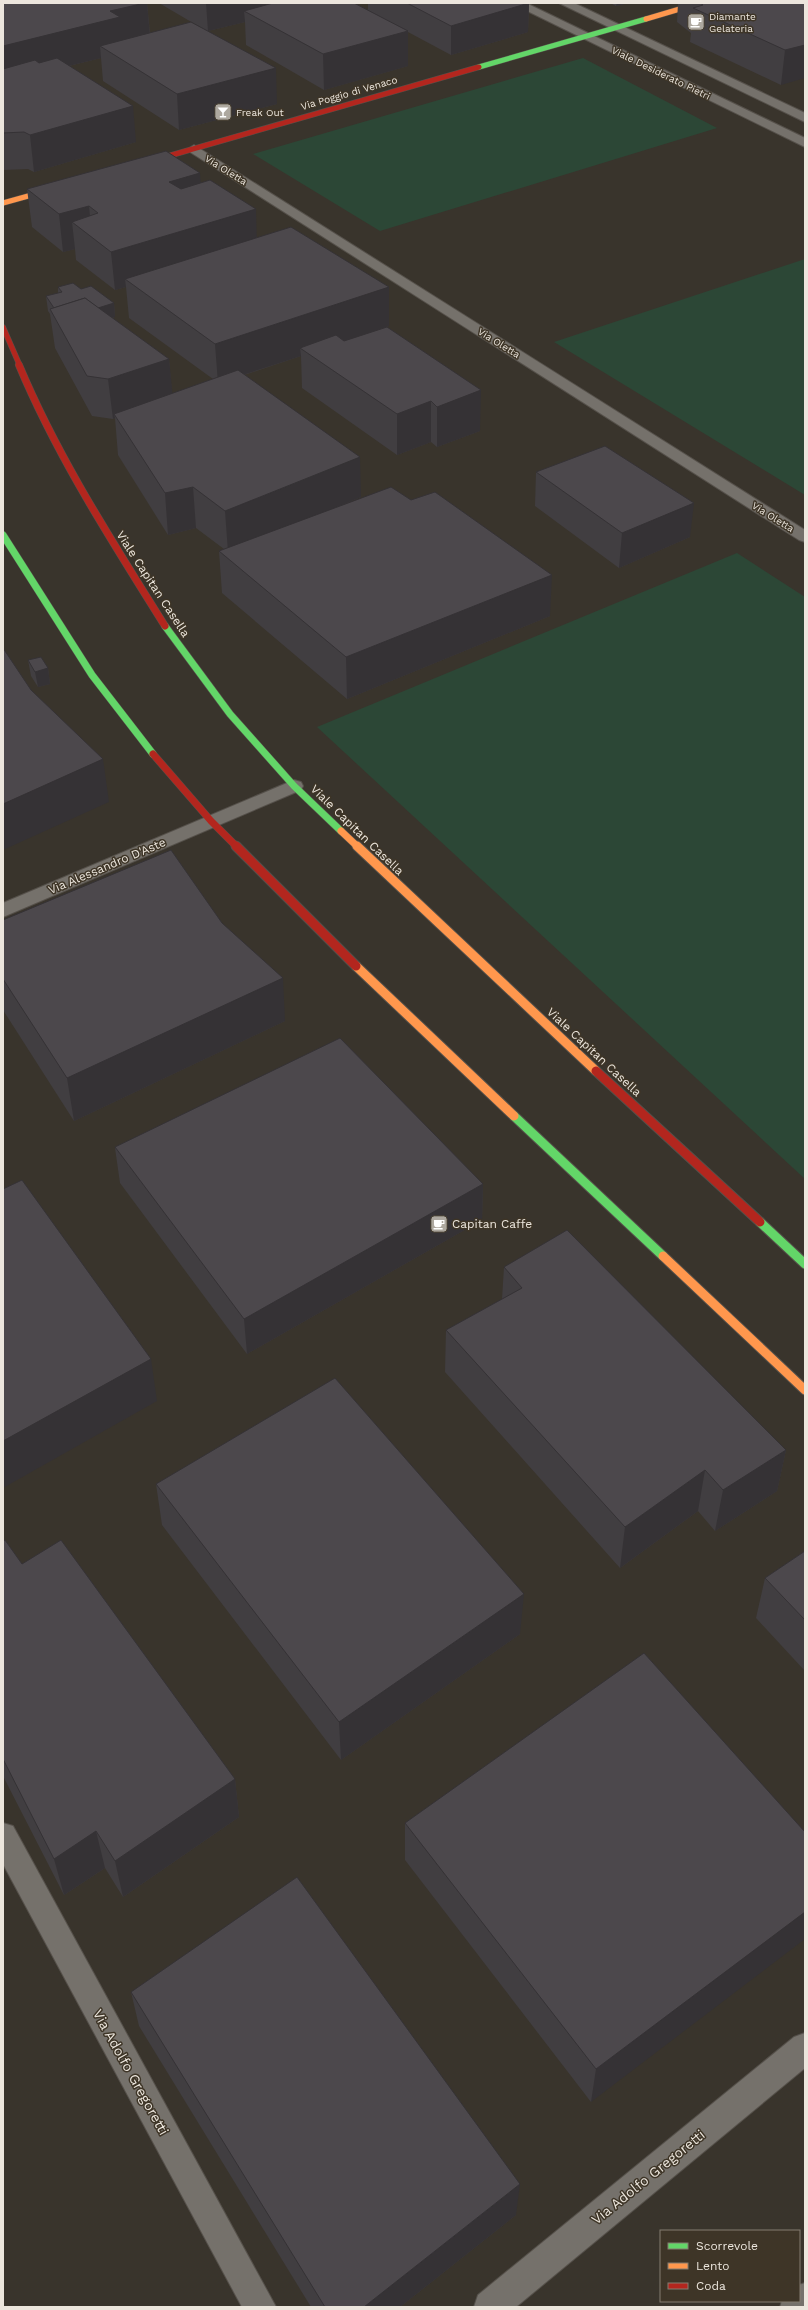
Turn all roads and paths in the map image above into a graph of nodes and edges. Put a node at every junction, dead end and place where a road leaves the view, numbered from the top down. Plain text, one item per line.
1 (517, 3) edge
2 (565, 3) edge
3 (700, 3) edge
4 (616, 27) junction
5 (585, 36) junction
6 (805, 118) edge
7 (805, 143) edge
8 (194, 149) junction
9 (133, 166) edge
10 (64, 186) edge
11 (3, 203) edge
12 (3, 327) edge
13 (3, 535) edge
14 (805, 537) edge
15 (294, 786) junction
16 (211, 821) junction
17 (3, 910) edge
18 (805, 1264) edge
19 (805, 1390) edge
20 (3, 1836) edge
21 (805, 2048) edge
22 (805, 2299) edge
23 (260, 2307) edge
24 (490, 2307) edge
25 (796, 2307) edge

1 - 5 street, Viale Desiderato Pietri
2 - 4 street, Viale Desiderato Pietri
3 - 4 street, Via Poggio di Venaco
4 - 5 street, Via Poggio di Venaco
4 - 6 street, Viale Desiderato Pietri
5 - 7 street, Viale Desiderato Pietri
5 - 8 street, Via Poggio di Venaco
8 - 9 street, Via Poggio di Venaco
8 - 14 street, Via Oletta
10 - 11 street
12 - 15 street, Viale Capitan Casella
13 - 16 street
15 - 16 street, Via Alessandro D'Aste
15 - 18 street, Viale Capitan Casella
16 - 17 street, Via Alessandro D'Aste
16 - 19 street
20 - 23 street, Via Adolfo Gregoretti
21 - 24 street, Via Adolfo Gregoretti
22 - 25 street

